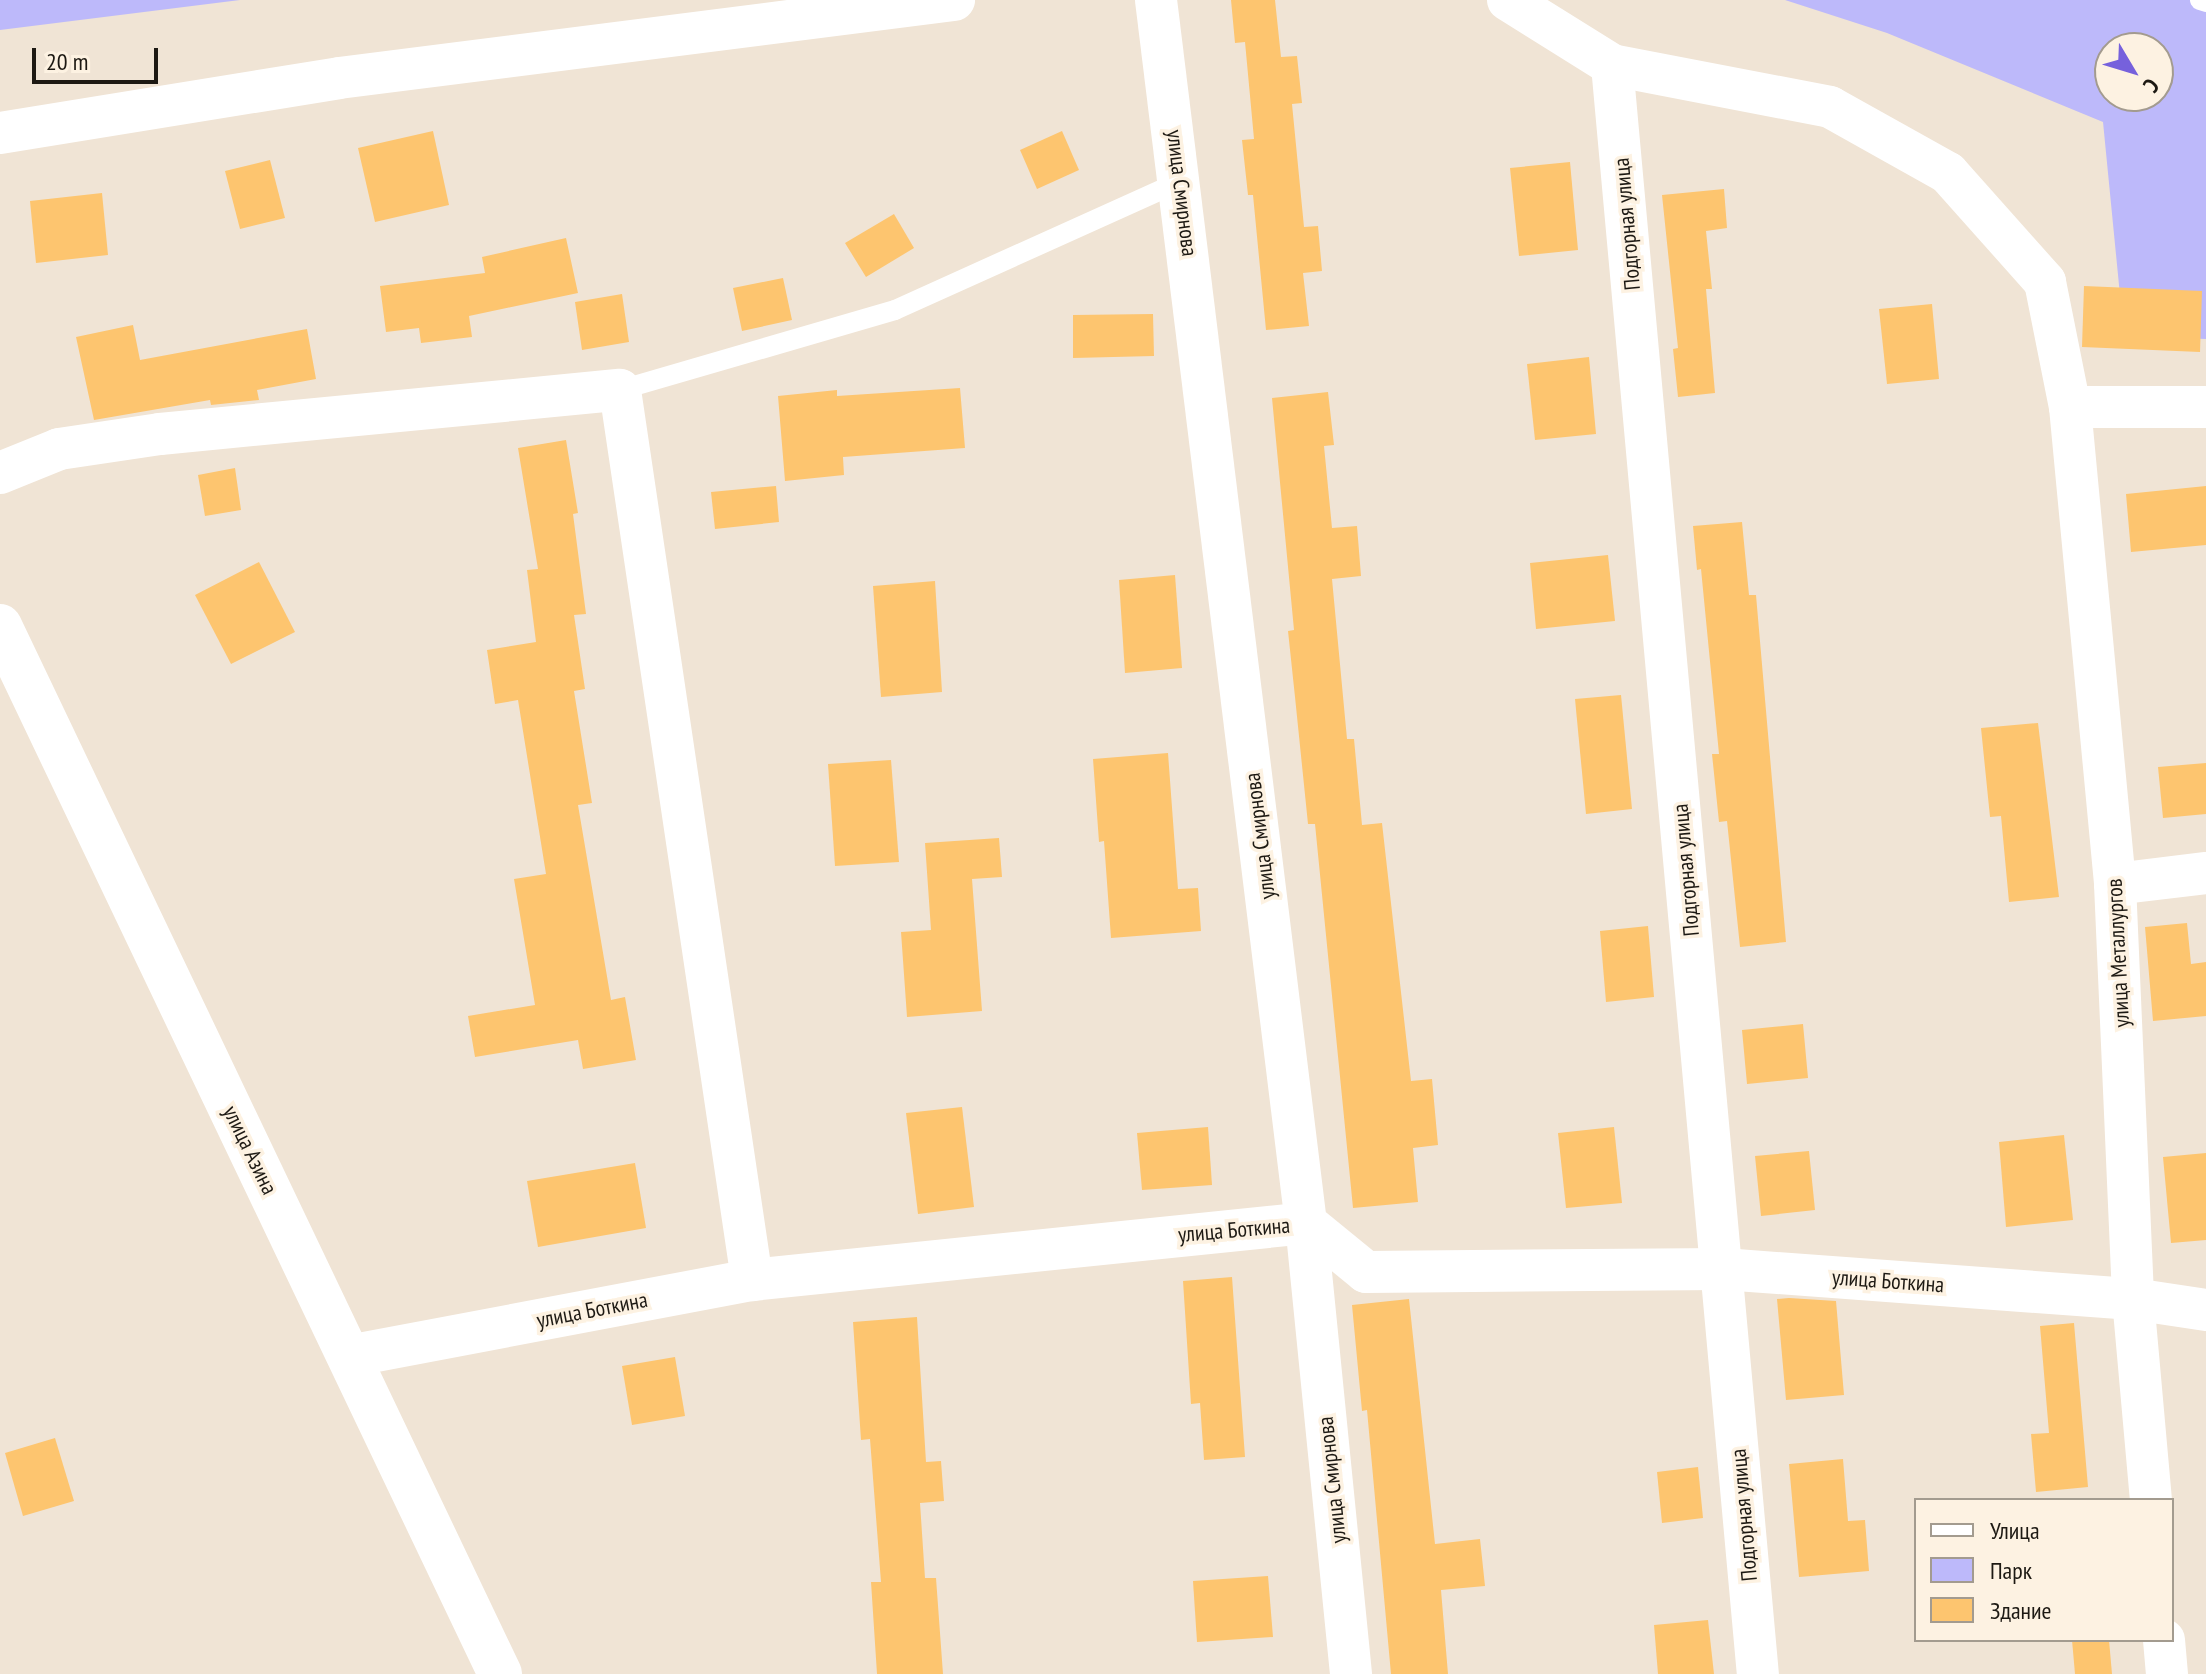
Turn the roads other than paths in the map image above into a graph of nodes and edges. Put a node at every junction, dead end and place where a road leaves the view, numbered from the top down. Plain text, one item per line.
1 (954, 0) edge
2 (1156, 0) edge
3 (1508, 0) edge
4 (1612, 65) junction
5 (0, 133) edge
6 (1181, 181) junction
7 (620, 390) junction
8 (2070, 407) junction
9 (2206, 407) edge
10 (0, 473) edge
11 (0, 626) edge
12 (2206, 873) edge
13 (2115, 884) junction
14 (1306, 1223) junction
15 (1723, 1269) junction
16 (752, 1280) junction
17 (2133, 1299) junction
18 (2206, 1310) edge
19 (349, 1356) junction
20 (2151, 1498) edge
21 (2164, 1642) edge
22 (500, 1674) edge
23 (1351, 1674) edge
24 (1758, 1674) edge
25 (2167, 1674) edge

1 - 5 street
2 - 6 street, улица Смирнова
3 - 4 street
4 - 8 street, улица Металлургов
4 - 15 street, Подгорная улица
6 - 7 lane
6 - 14 street, улица Смирнова
7 - 10 street
7 - 16 street
8 - 9 street
8 - 13 street, улица Металлургов
11 - 19 main road, улица Азина
12 - 13 street
13 - 17 street, улица Металлургов
14 - 15 street, улица Боткина
14 - 16 street, улица Боткина
14 - 23 street, улица Смирнова
15 - 17 street, улица Боткина
15 - 24 street, Подгорная улица
16 - 19 street, улица Боткина
17 - 18 street, улица Боткина
17 - 20 street, улица Металлургов
19 - 22 main road, улица Азина
21 - 25 street

